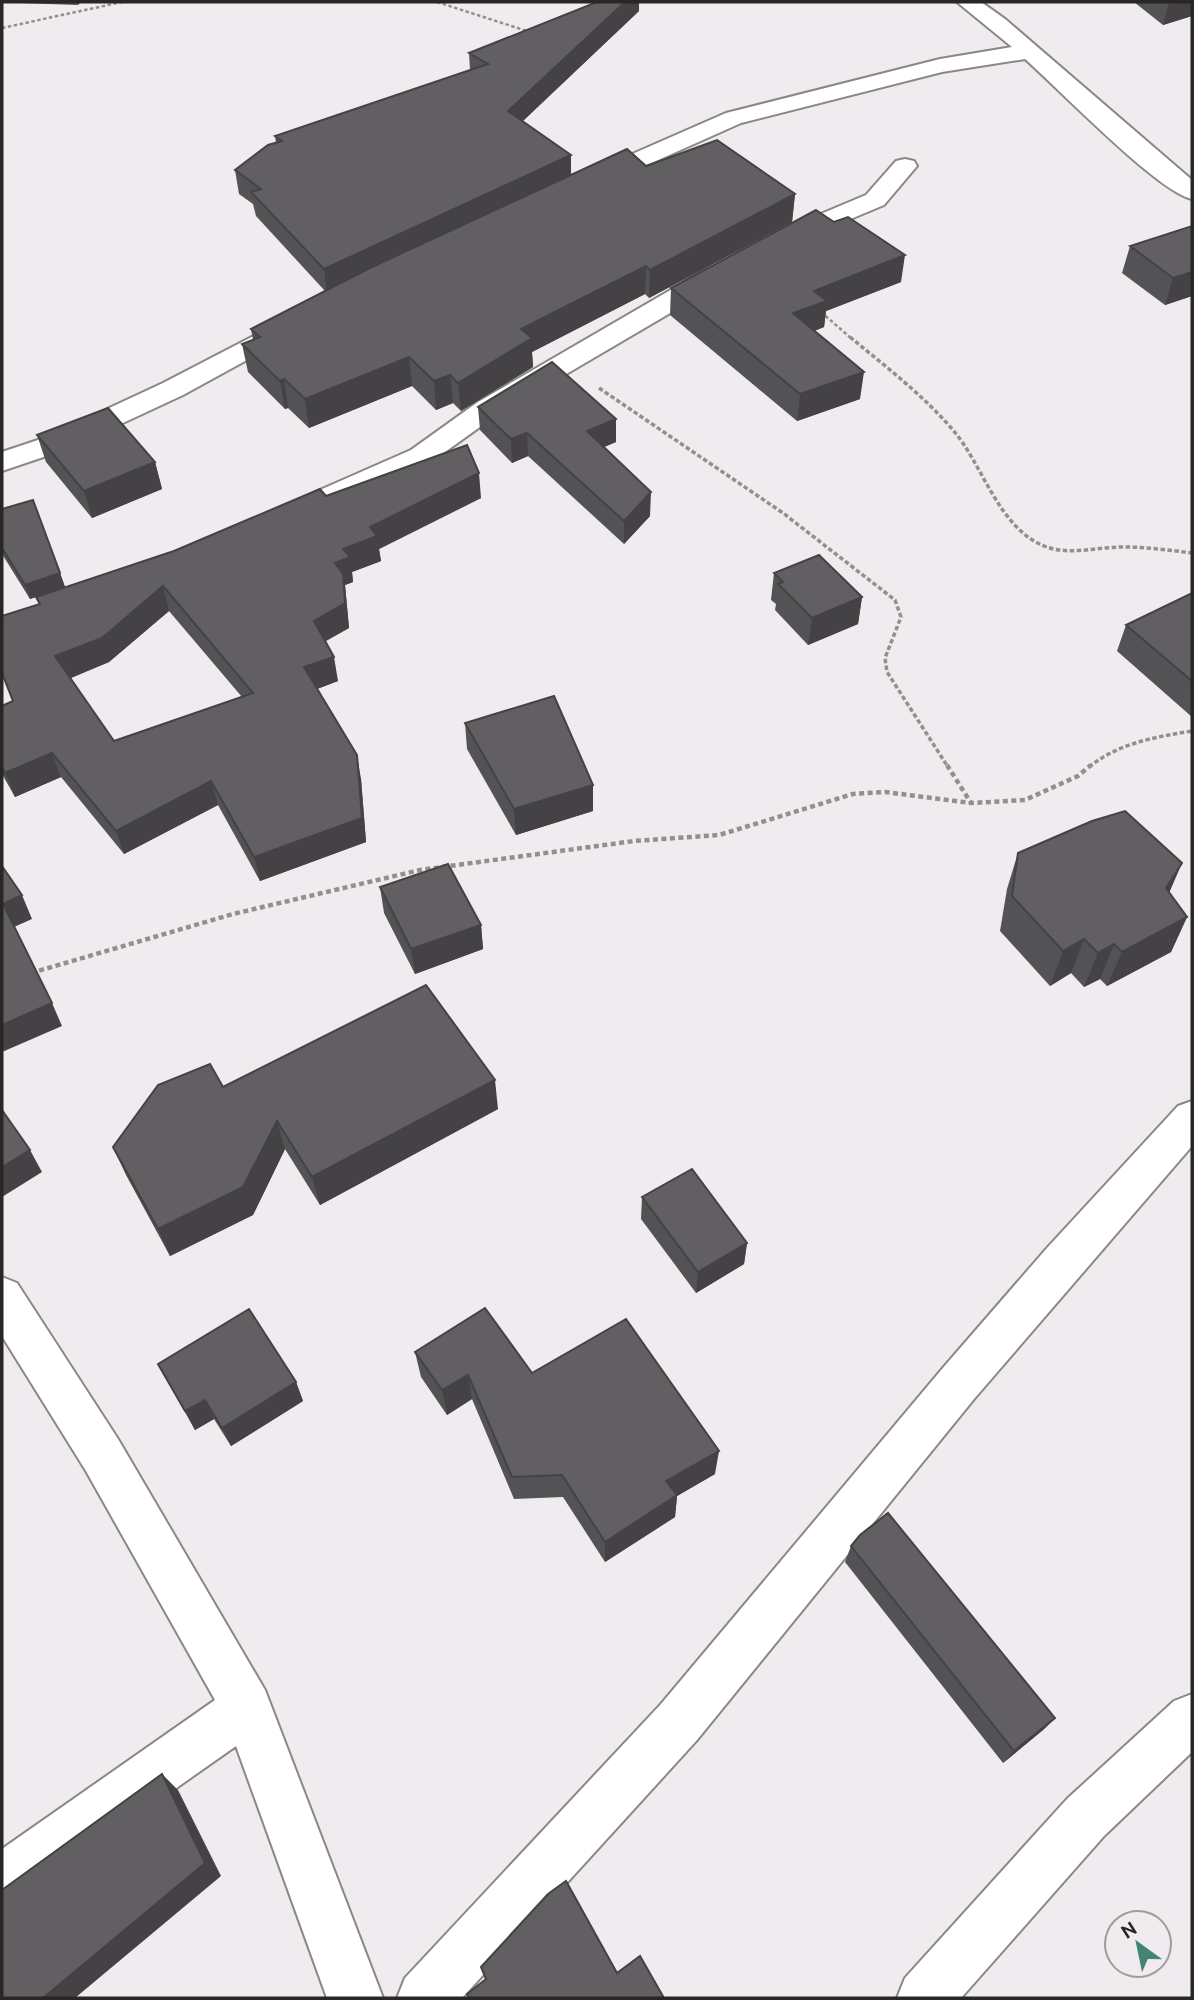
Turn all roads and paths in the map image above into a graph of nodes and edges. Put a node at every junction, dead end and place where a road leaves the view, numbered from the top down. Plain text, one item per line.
1 (122, 2) edge
2 (437, 2) edge
3 (968, 2) edge
4 (2, 28) edge
5 (531, 32) edge
6 (1031, 51) junction
7 (905, 166) dead end
8 (569, 191) edge
9 (1192, 192) edge
10 (817, 308) edge
11 (309, 315) edge
12 (558, 366) junction
13 (2, 462) edge
14 (305, 508) edge
15 (1192, 553) edge
16 (1192, 731) edge
17 (971, 803) junction
18 (26, 975) edge
19 (1192, 1118) edge
20 (2, 1297) edge
21 (247, 1708) junction
22 (1192, 1719) edge
23 (2, 1882) edge
24 (355, 1998) edge
25 (425, 1998) edge
26 (925, 1998) edge

1 - 4 path
2 - 5 path
3 - 6 street
6 - 8 street
6 - 9 street
7 - 12 street
10 - 15 path
11 - 13 street
12 - 14 street
12 - 17 path
16 - 17 path
17 - 18 path
19 - 25 street
20 - 21 street
21 - 23 street
21 - 24 street
22 - 26 street

